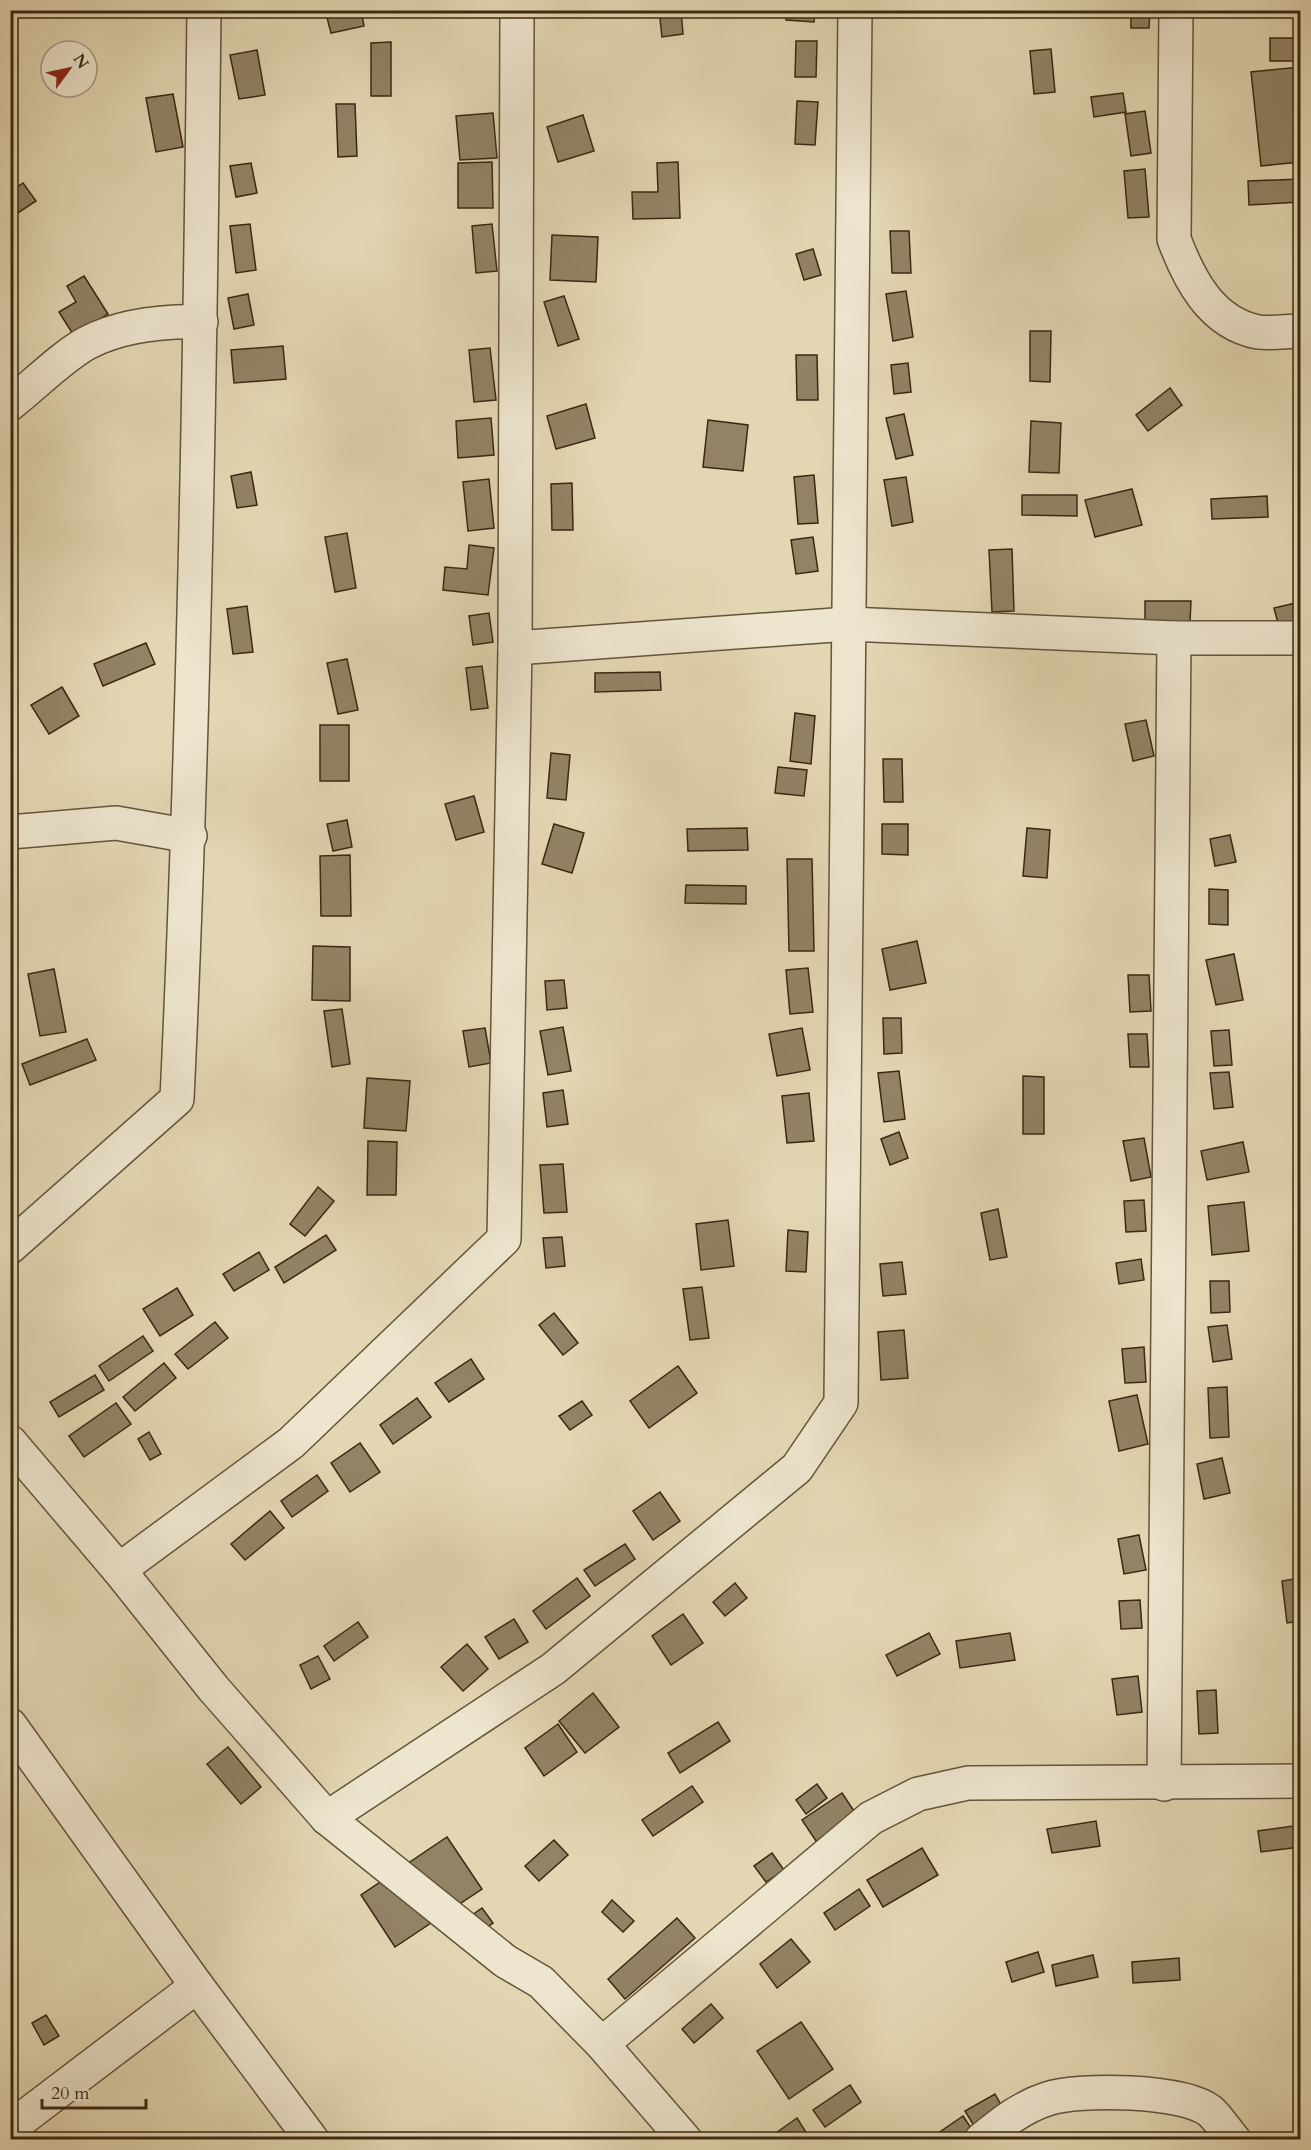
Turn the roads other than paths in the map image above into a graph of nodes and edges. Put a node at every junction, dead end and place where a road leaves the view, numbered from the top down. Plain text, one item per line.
1 (204, 10) edge
2 (517, 10) edge
3 (855, 10) edge
4 (1176, 10) edge
5 (201, 322) junction
6 (1300, 331) edge
7 (10, 404) edge
8 (848, 624) junction
9 (1174, 638) junction
10 (1300, 638) edge
11 (514, 648) junction
12 (10, 832) edge
13 (190, 836) junction
14 (10, 1247) edge
15 (10, 1442) edge
16 (119, 1570) junction
17 (15, 1739) edge
18 (1300, 1781) edge
19 (1164, 1784) junction
20 (327, 1818) junction
21 (197, 1986) junction
22 (602, 2044) junction
23 (10, 2128) edge
24 (312, 2139) edge
25 (685, 2139) edge
26 (981, 2139) edge
27 (1234, 2139) edge

1 - 5 street
2 - 11 street
3 - 8 street
4 - 6 street
5 - 7 street
5 - 13 street
8 - 9 street
8 - 11 street
8 - 20 street
9 - 10 street
9 - 19 street
11 - 16 street
12 - 13 street
13 - 14 street
15 - 16 street
16 - 20 street
17 - 21 street
18 - 19 street
19 - 22 street
20 - 22 street
21 - 23 street
21 - 24 street
22 - 25 street
26 - 27 street

